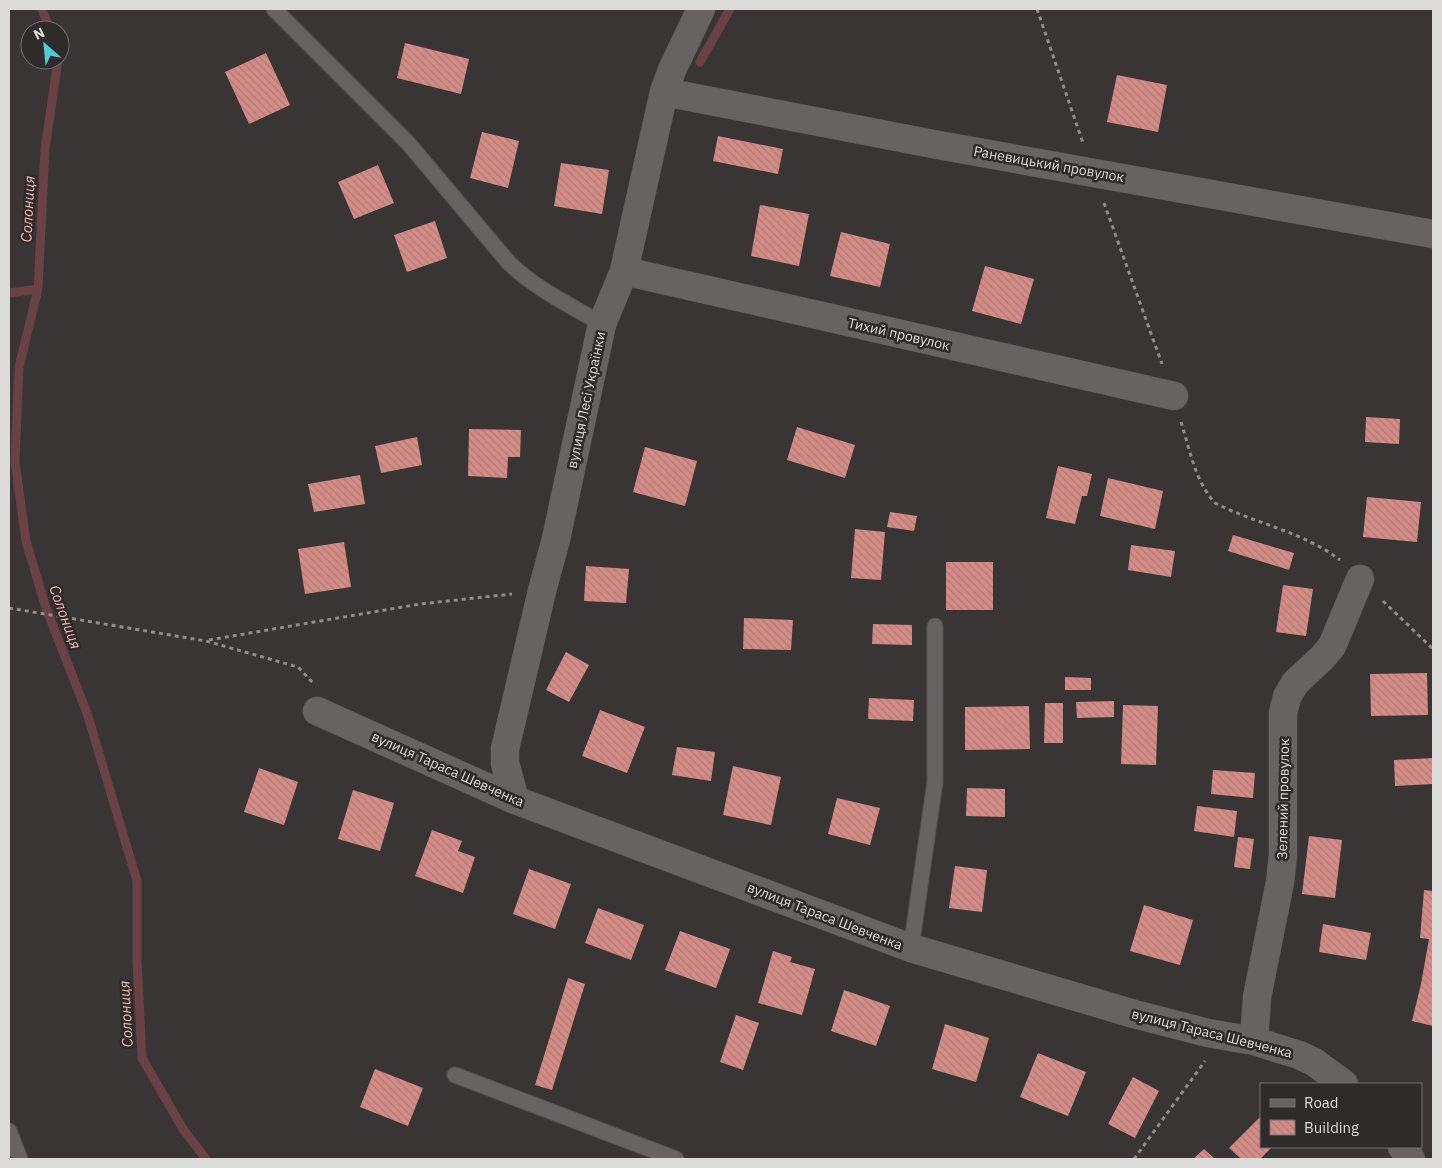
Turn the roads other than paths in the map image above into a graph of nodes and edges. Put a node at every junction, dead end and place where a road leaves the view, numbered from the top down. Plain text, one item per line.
1 (274, 9) edge
2 (701, 9) edge
3 (664, 92) junction
4 (1433, 234) edge
5 (624, 271) junction
6 (602, 324) junction
7 (1174, 396) road end
8 (1360, 579) road end
9 (935, 626) dead end
10 (317, 711) road end
11 (516, 800) junction
12 (910, 948) junction
13 (1254, 1041) junction
14 (455, 1075) dead end
15 (1343, 1083) edge
16 (9, 1131) edge
17 (1403, 1148) edge
18 (20, 1159) edge
19 (676, 1159) edge
20 (1411, 1159) edge

1 - 6 lane
2 - 3 street, вулиця Лесі Українки
3 - 4 street, Раневицький провулок
3 - 5 street, вулиця Лесі Українки
5 - 6 street, вулиця Лесі Українки
5 - 7 street, Тихий провулок
6 - 11 street, вулиця Лесі Українки
8 - 13 street, Зелений провулок
9 - 12 lane
10 - 11 street, вулиця Тараса Шевченка
11 - 12 street, вулиця Тараса Шевченка
12 - 13 street, вулиця Тараса Шевченка
13 - 15 street, вулиця Тараса Шевченка
14 - 19 lane
16 - 18 lane
17 - 20 street

